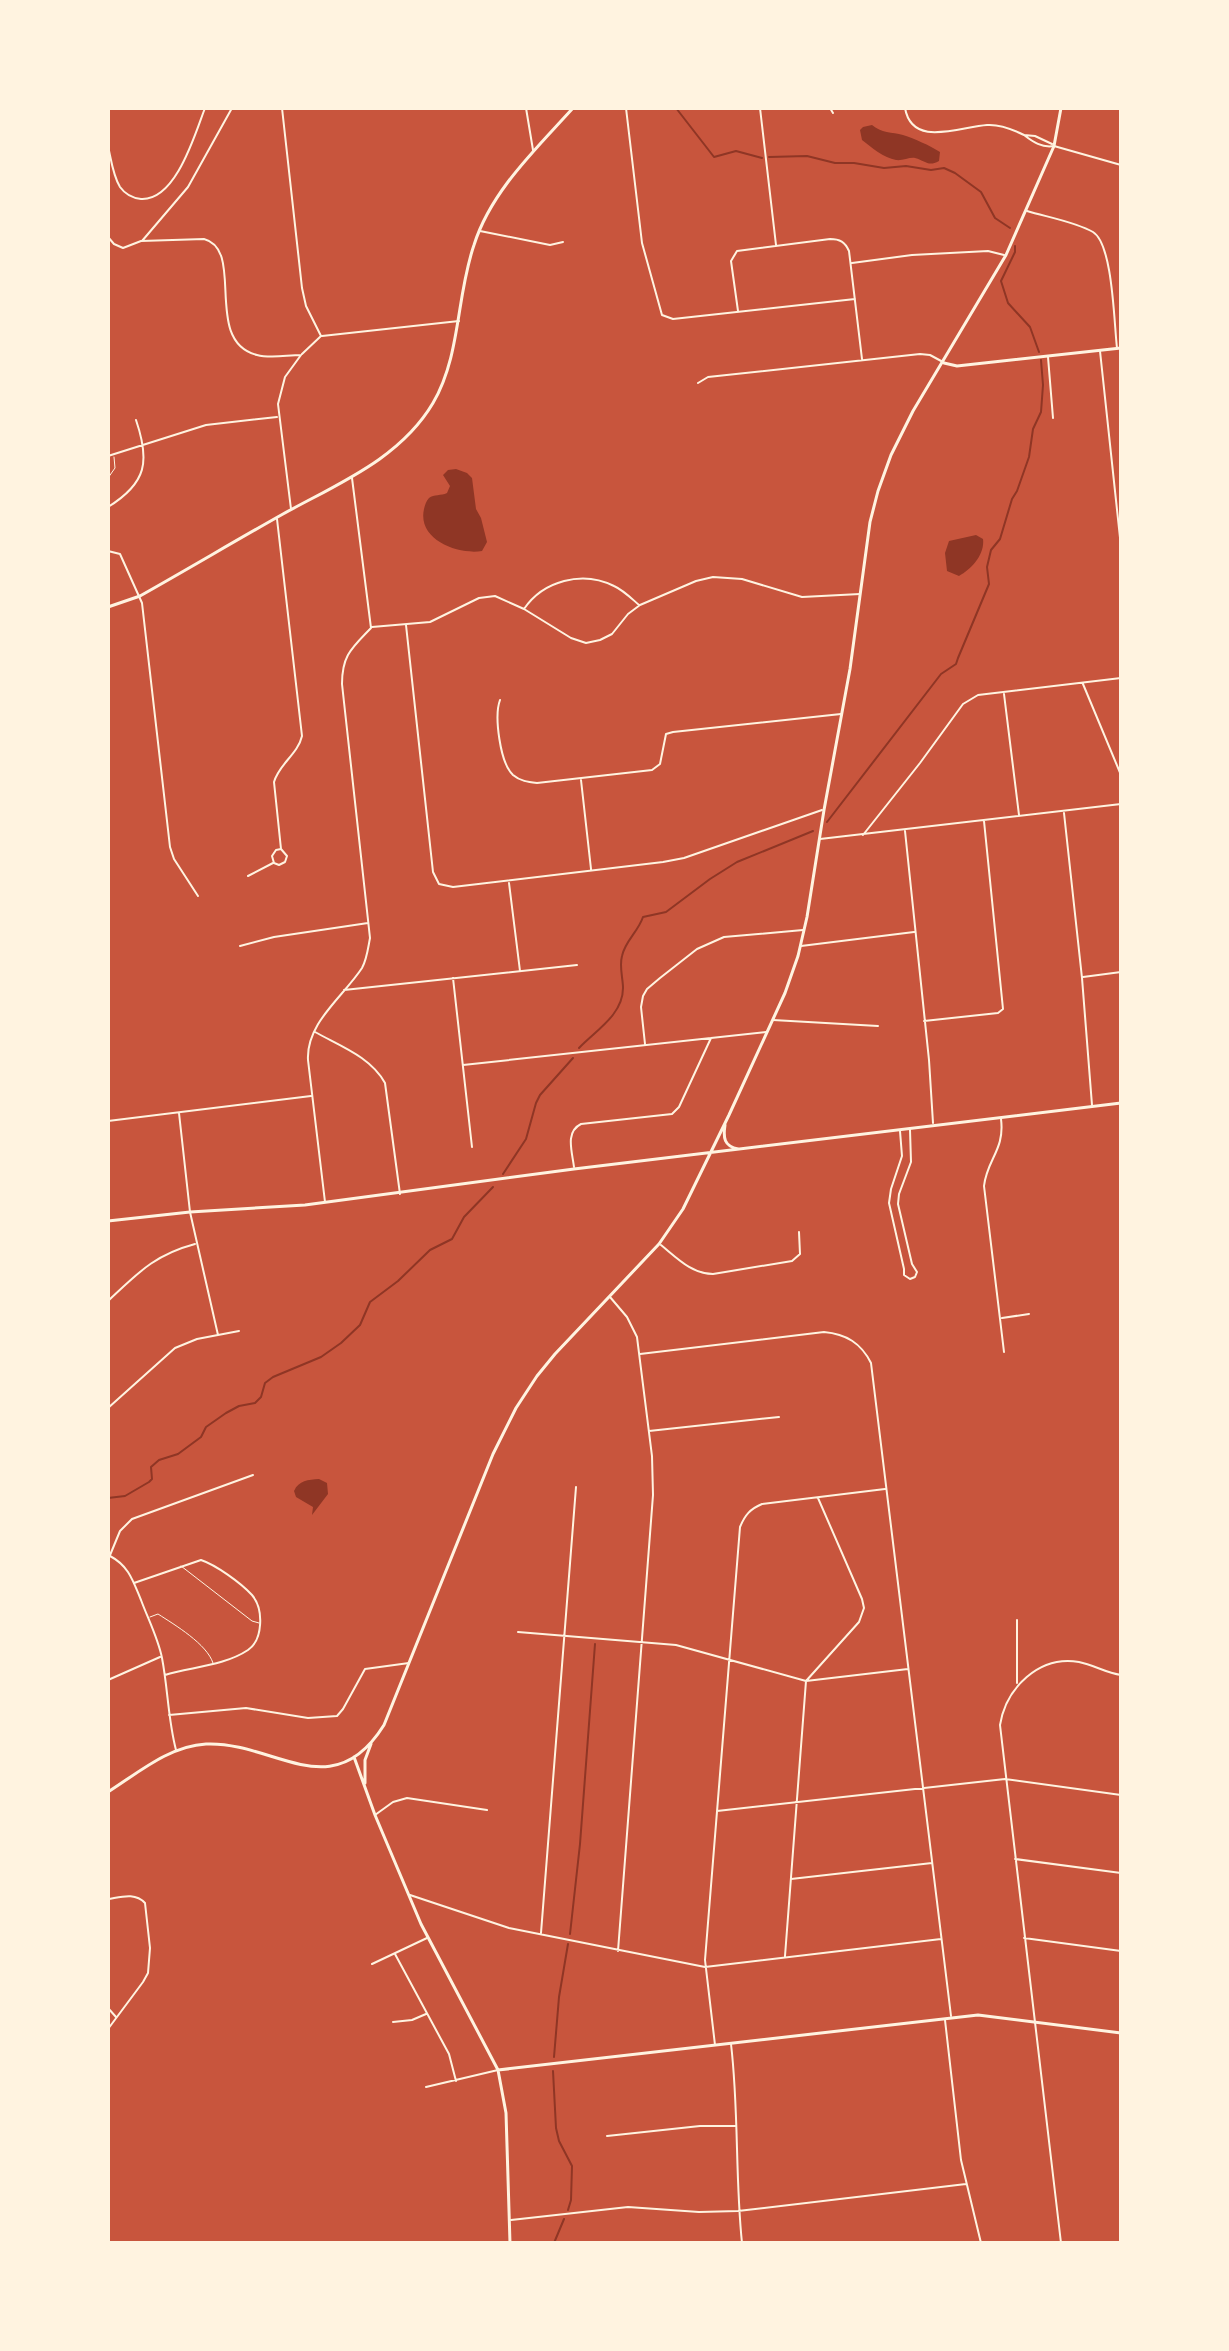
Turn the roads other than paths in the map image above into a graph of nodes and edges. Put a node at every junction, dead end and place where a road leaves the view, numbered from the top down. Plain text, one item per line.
1 (205, 108) edge
2 (232, 108) edge
3 (282, 108) edge
4 (526, 108) edge
5 (573, 108) edge
6 (626, 108) edge
7 (760, 108) edge
8 (830, 108) edge
9 (905, 108) edge
10 (1061, 108) edge
11 (833, 113) dead end
12 (108, 146) edge
13 (1054, 146) junction
14 (534, 153) junction
15 (1121, 165) edge
16 (1027, 211) junction
17 (479, 231) junction
18 (108, 237) edge
19 (141, 241) junction
20 (563, 242) dead end
21 (776, 245) junction
22 (1006, 255) junction
23 (851, 263) junction
24 (855, 299) junction
25 (738, 312) junction
26 (459, 321) junction
27 (321, 336) junction
28 (1119, 348) edge
29 (1100, 350) junction
30 (301, 355) junction
31 (1048, 356) junction
32 (862, 359) junction
33 (944, 363) junction
34 (698, 383) dead end
35 (279, 417) junction
36 (1053, 418) dead end
37 (136, 420) dead end
38 (144, 445) junction
39 (113, 455) junction
40 (108, 456) edge
41 (352, 476) junction
42 (108, 478) edge
43 (108, 507) edge
44 (292, 509) junction
45 (277, 518) junction
46 (1121, 547) edge
47 (108, 551) edge
48 (860, 594) junction
49 (140, 596) junction
50 (640, 605) junction
51 (108, 607) edge
52 (524, 609) junction
53 (406, 625) junction
54 (371, 628) junction
55 (1121, 678) edge
56 (1082, 683) junction
57 (1004, 693) junction
58 (500, 700) dead end
59 (842, 714) junction
60 (1121, 775) edge
61 (581, 779) junction
62 (1121, 804) edge
63 (824, 810) junction
64 (1064, 812) junction
65 (1019, 816) junction
66 (984, 820) junction
67 (905, 830) junction
68 (863, 835) junction
69 (819, 840) junction
70 (281, 849) junction
71 (274, 863) junction
72 (591, 871) junction
73 (248, 876) dead end
74 (509, 881) junction
75 (198, 896) dead end
76 (369, 923) junction
77 (805, 930) junction
78 (915, 932) junction
79 (240, 946) dead end
80 (800, 946) junction
81 (577, 965) dead end
82 (520, 971) junction
83 (1121, 972) edge
84 (453, 978) junction
85 (1082, 978) junction
86 (344, 990) junction
87 (773, 1020) junction
88 (924, 1021) junction
89 (878, 1026) dead end
90 (314, 1032) junction
91 (768, 1032) junction
92 (711, 1037) junction
93 (645, 1044) junction
94 (463, 1065) junction
95 (313, 1096) junction
96 (1121, 1103) edge
97 (1092, 1106) junction
98 (179, 1113) junction
99 (1001, 1118) junction
100 (108, 1121) edge
101 (726, 1122) junction
102 (933, 1127) junction
103 (910, 1130) junction
104 (900, 1131) junction
105 (472, 1147) dead end
106 (742, 1150) junction
107 (711, 1153) junction
108 (574, 1169) junction
109 (400, 1194) junction
110 (325, 1202) junction
111 (190, 1212) junction
112 (108, 1221) edge
113 (799, 1232) dead end
114 (196, 1244) junction
115 (659, 1244) junction
116 (609, 1296) junction
117 (108, 1301) edge
118 (1029, 1314) dead end
119 (1000, 1318) junction
120 (239, 1331) dead end
121 (218, 1335) junction
122 (1004, 1352) dead end
123 (640, 1354) junction
124 (108, 1408) edge
125 (779, 1417) dead end
126 (649, 1431) junction
127 (253, 1475) dead end
128 (576, 1487) dead end
129 (887, 1489) junction
130 (818, 1496) junction
131 (109, 1558) edge
132 (181, 1566) junction
133 (134, 1583) junction
134 (148, 1618) junction
135 (1017, 1620) dead end
136 (260, 1623) junction
137 (518, 1632) dead end
138 (564, 1636) junction
139 (641, 1641) junction
140 (162, 1657) junction
141 (729, 1659) junction
142 (213, 1663) junction
143 (410, 1663) junction
144 (909, 1669) junction
145 (165, 1675) junction
146 (1121, 1675) edge
147 (108, 1680) edge
148 (806, 1681) junction
149 (1017, 1685) junction
150 (169, 1715) junction
151 (373, 1741) junction
152 (176, 1750) junction
153 (354, 1757) junction
154 (1005, 1779) junction
155 (365, 1786) junction
156 (923, 1788) junction
157 (108, 1792) edge
158 (1121, 1795) edge
159 (796, 1802) junction
160 (487, 1810) dead end
161 (717, 1811) junction
162 (375, 1815) junction
163 (1014, 1859) junction
164 (933, 1863) junction
165 (1121, 1873) edge
166 (791, 1879) junction
167 (408, 1894) junction
168 (108, 1899) edge
169 (541, 1934) junction
170 (428, 1938) junction
171 (1024, 1938) junction
172 (942, 1939) junction
173 (618, 1951) junction
174 (1121, 1951) edge
175 (395, 1954) junction
176 (785, 1958) junction
177 (372, 1964) dead end
178 (705, 1967) junction
179 (108, 2008) edge
180 (427, 2014) junction
181 (117, 2018) junction
182 (951, 2018) junction
183 (945, 2019) junction
184 (1034, 2021) junction
185 (393, 2022) dead end
186 (108, 2029) edge
187 (1121, 2033) edge
188 (731, 2043) junction
189 (715, 2045) junction
190 (498, 2070) junction
191 (456, 2081) junction
192 (426, 2087) dead end
193 (737, 2126) junction
194 (607, 2136) dead end
195 (966, 2184) junction
196 (738, 2211) junction
197 (510, 2221) junction
198 (510, 2243) edge
199 (742, 2243) edge
200 (981, 2243) edge
201 (1061, 2243) edge

1 - 12 street
2 - 19 street
3 - 27 street
4 - 14 street
5 - 14 street
6 - 25 street
7 - 21 street
8 - 11 street
9 - 13 street
10 - 13 street
13 - 15 street
13 - 16 street
14 - 17 street
16 - 22 street
16 - 28 street
17 - 20 street
17 - 26 street
18 - 19 street
19 - 30 street
21 - 23 street
21 - 25 street
22 - 23 street
22 - 33 street
23 - 24 street
24 - 25 street
24 - 32 street
26 - 27 street
26 - 41 street
27 - 30 street
28 - 29 street
29 - 31 street
29 - 46 street
30 - 35 street
31 - 33 street
31 - 36 street
32 - 33 street
32 - 34 street
33 - 48 street
35 - 38 street
35 - 44 street
37 - 38 street
38 - 39 street
38 - 43 street
39 - 40 street
39 - 42 lane
41 - 44 street
41 - 54 street
44 - 45 street
45 - 49 street
45 - 70 street
47 - 49 street
48 - 50 street
48 - 59 street
49 - 51 street
49 - 75 street
50 - 52 street
50 - 52 street
52 - 53 street
53 - 54 street
53 - 74 street
54 - 76 street
55 - 56 street
56 - 57 street
56 - 60 street
57 - 65 street
57 - 68 street
58 - 61 street
59 - 61 street
59 - 63 street
61 - 72 street
62 - 64 street
63 - 69 street
63 - 72 street
64 - 65 street
64 - 85 street
65 - 66 street
66 - 67 street
66 - 88 street
67 - 68 street
67 - 78 street
68 - 69 street
69 - 77 street
70 - 71 street
70 - 71 street
71 - 73 street
72 - 74 street
74 - 82 street
76 - 79 street
76 - 86 street
77 - 80 street
77 - 93 street
78 - 80 street
78 - 88 street
80 - 87 street
81 - 82 street
82 - 84 street
83 - 85 street
84 - 86 street
84 - 94 street
85 - 97 street
86 - 90 street
87 - 89 street
87 - 91 street
88 - 102 street
90 - 95 street
90 - 109 street
91 - 92 street
91 - 101 street
92 - 93 street
92 - 108 street
93 - 94 street
94 - 105 street
95 - 98 street
95 - 110 street
96 - 97 street
97 - 99 street
98 - 100 street
98 - 111 street
99 - 102 street
99 - 119 street
101 - 106 street
101 - 107 street
102 - 103 street
103 - 104 street
103 - 104 street
104 - 106 street
106 - 107 street
107 - 108 street
107 - 115 street
108 - 109 street
109 - 110 street
110 - 111 street
111 - 112 street
111 - 114 street
113 - 115 street
114 - 117 street
114 - 121 street
115 - 116 street
116 - 123 street
116 - 143 street
118 - 119 street
119 - 122 street
120 - 121 street
121 - 124 street
123 - 126 street
123 - 129 street
125 - 126 street
126 - 139 street
127 - 131 street
128 - 138 street
129 - 130 street
129 - 144 street
130 - 141 street
130 - 148 street
131 - 133 street
132 - 133 street
132 - 136 lane
132 - 136 street
133 - 134 street
134 - 140 street
134 - 142 lane
135 - 149 street
136 - 142 street
137 - 138 street
138 - 139 street
138 - 169 street
139 - 141 street
139 - 173 street
140 - 145 street
140 - 147 street
141 - 148 street
141 - 161 street
142 - 145 street
143 - 150 street
143 - 151 street
144 - 148 street
144 - 156 street
145 - 150 street
146 - 149 street
148 - 159 street
149 - 154 street
150 - 152 street
151 - 153 street
151 - 155 street
152 - 153 street
152 - 157 street
153 - 155 street
154 - 156 street
154 - 158 street
154 - 163 street
155 - 162 street
156 - 159 street
156 - 164 street
159 - 161 street
159 - 166 street
160 - 162 street
161 - 178 street
162 - 167 street
163 - 165 street
163 - 171 street
164 - 166 street
164 - 172 street
166 - 176 street
167 - 169 street
167 - 170 street
168 - 181 street
169 - 173 street
170 - 175 street
170 - 190 street
171 - 174 street
171 - 184 street
172 - 176 street
172 - 182 street
173 - 178 street
175 - 177 street
175 - 180 street
176 - 178 street
178 - 189 street
179 - 181 street
180 - 185 street
180 - 191 street
181 - 186 street
182 - 183 street
182 - 184 street
183 - 188 street
183 - 195 street
184 - 187 street
184 - 201 street
188 - 189 street
188 - 193 street
189 - 190 street
190 - 191 street
190 - 197 street
191 - 192 street
193 - 194 street
193 - 196 street
195 - 196 street
195 - 200 street
196 - 197 street
196 - 199 street
197 - 198 street

